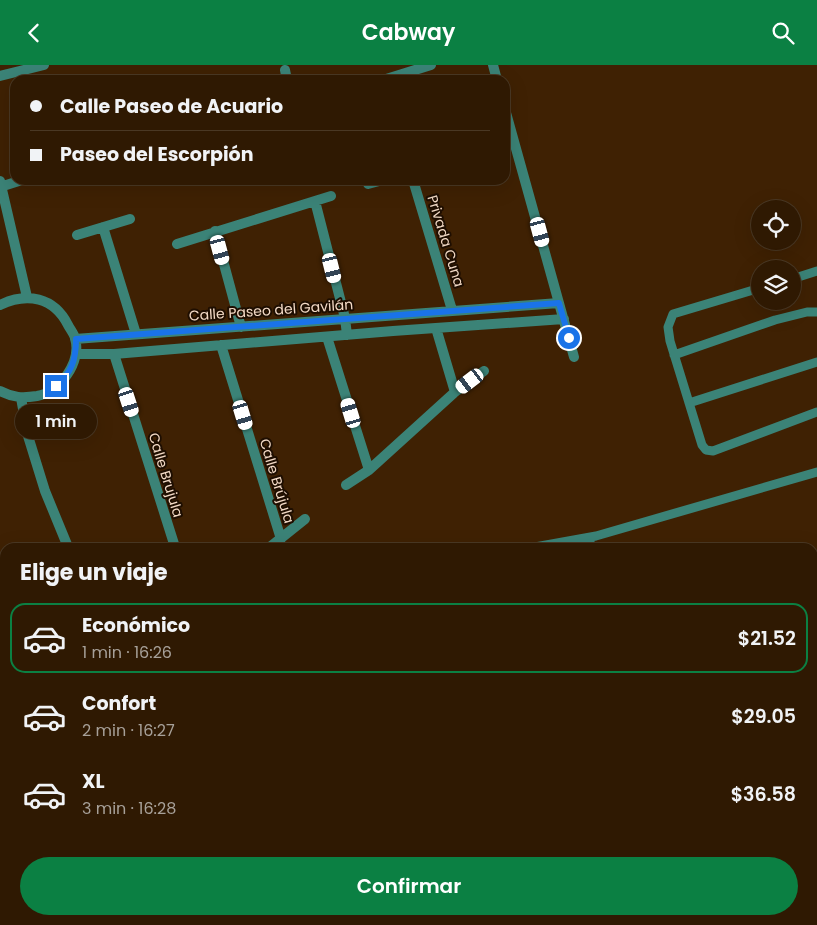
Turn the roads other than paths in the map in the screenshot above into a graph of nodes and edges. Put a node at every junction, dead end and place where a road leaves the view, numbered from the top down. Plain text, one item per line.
1 (44, 65) edge
2 (431, 65) edge
3 (399, 75) edge
4 (0, 76) edge
5 (510, 127) edge
6 (1, 185) edge
7 (414, 185) edge
8 (331, 196) dead end
9 (315, 201) junction
10 (130, 219) dead end
11 (103, 227) junction
12 (215, 231) junction
13 (77, 235) dead end
14 (177, 244) dead end
15 (817, 271) edge
16 (801, 276) edge
17 (751, 291) edge
18 (27, 297) junction
19 (559, 303) junction
20 (0, 305) edge
21 (452, 310) junction
22 (817, 312) edge
23 (345, 318) junction
24 (564, 319) junction
25 (241, 327) junction
26 (436, 328) junction
27 (136, 334) junction
28 (347, 335) junction
29 (327, 337) junction
30 (76, 339) junction
31 (221, 345) junction
32 (76, 354) junction
33 (114, 354) junction
34 (674, 355) junction
35 (574, 357) dead end
36 (817, 361) edge
37 (484, 371) dead end
38 (0, 391) edge
39 (455, 392) junction
40 (21, 398) junction
41 (689, 403) junction
42 (817, 412) edge
43 (369, 470) junction
44 (817, 472) edge
45 (346, 485) dead end
46 (306, 519) dead end
47 (596, 536) junction
48 (281, 539) junction
49 (66, 543) edge
50 (173, 543) edge
51 (276, 543) edge
52 (558, 543) edge
53 (584, 543) edge

1 - 4 street
2 - 3 street
5 - 19 street
6 - 18 street
7 - 21 street, Privada Cuna
8 - 9 street
9 - 12 street
9 - 23 street
10 - 11 street
11 - 13 street
11 - 27 street
12 - 14 street
12 - 25 street
15 - 16 lane
17 - 34 lane
18 - 20 street
18 - 30 street
19 - 21 street, Calle Paseo del Gavilán
19 - 24 street
21 - 23 street, Calle Paseo del Gavilán
22 - 34 lane
23 - 25 street, Calle Paseo del Gavilán
23 - 28 street
24 - 26 street
24 - 35 street
25 - 27 street, Calle Paseo del Gavilán
26 - 28 street
26 - 39 street
27 - 30 street, Calle Paseo del Gavilán
28 - 29 street
29 - 31 street
29 - 43 street
30 - 32 street
31 - 33 street
31 - 48 street, Calle Brújula
32 - 33 street
32 - 40 street
33 - 50 street, Calle Brujula
34 - 41 lane
36 - 41 lane
37 - 39 street
38 - 40 street
39 - 43 street
40 - 49 street
41 - 42 lane
43 - 45 street
44 - 47 lane
46 - 48 street, Calle Brújula
47 - 52 lane
47 - 53 lane
48 - 51 street, Calle Brújula

